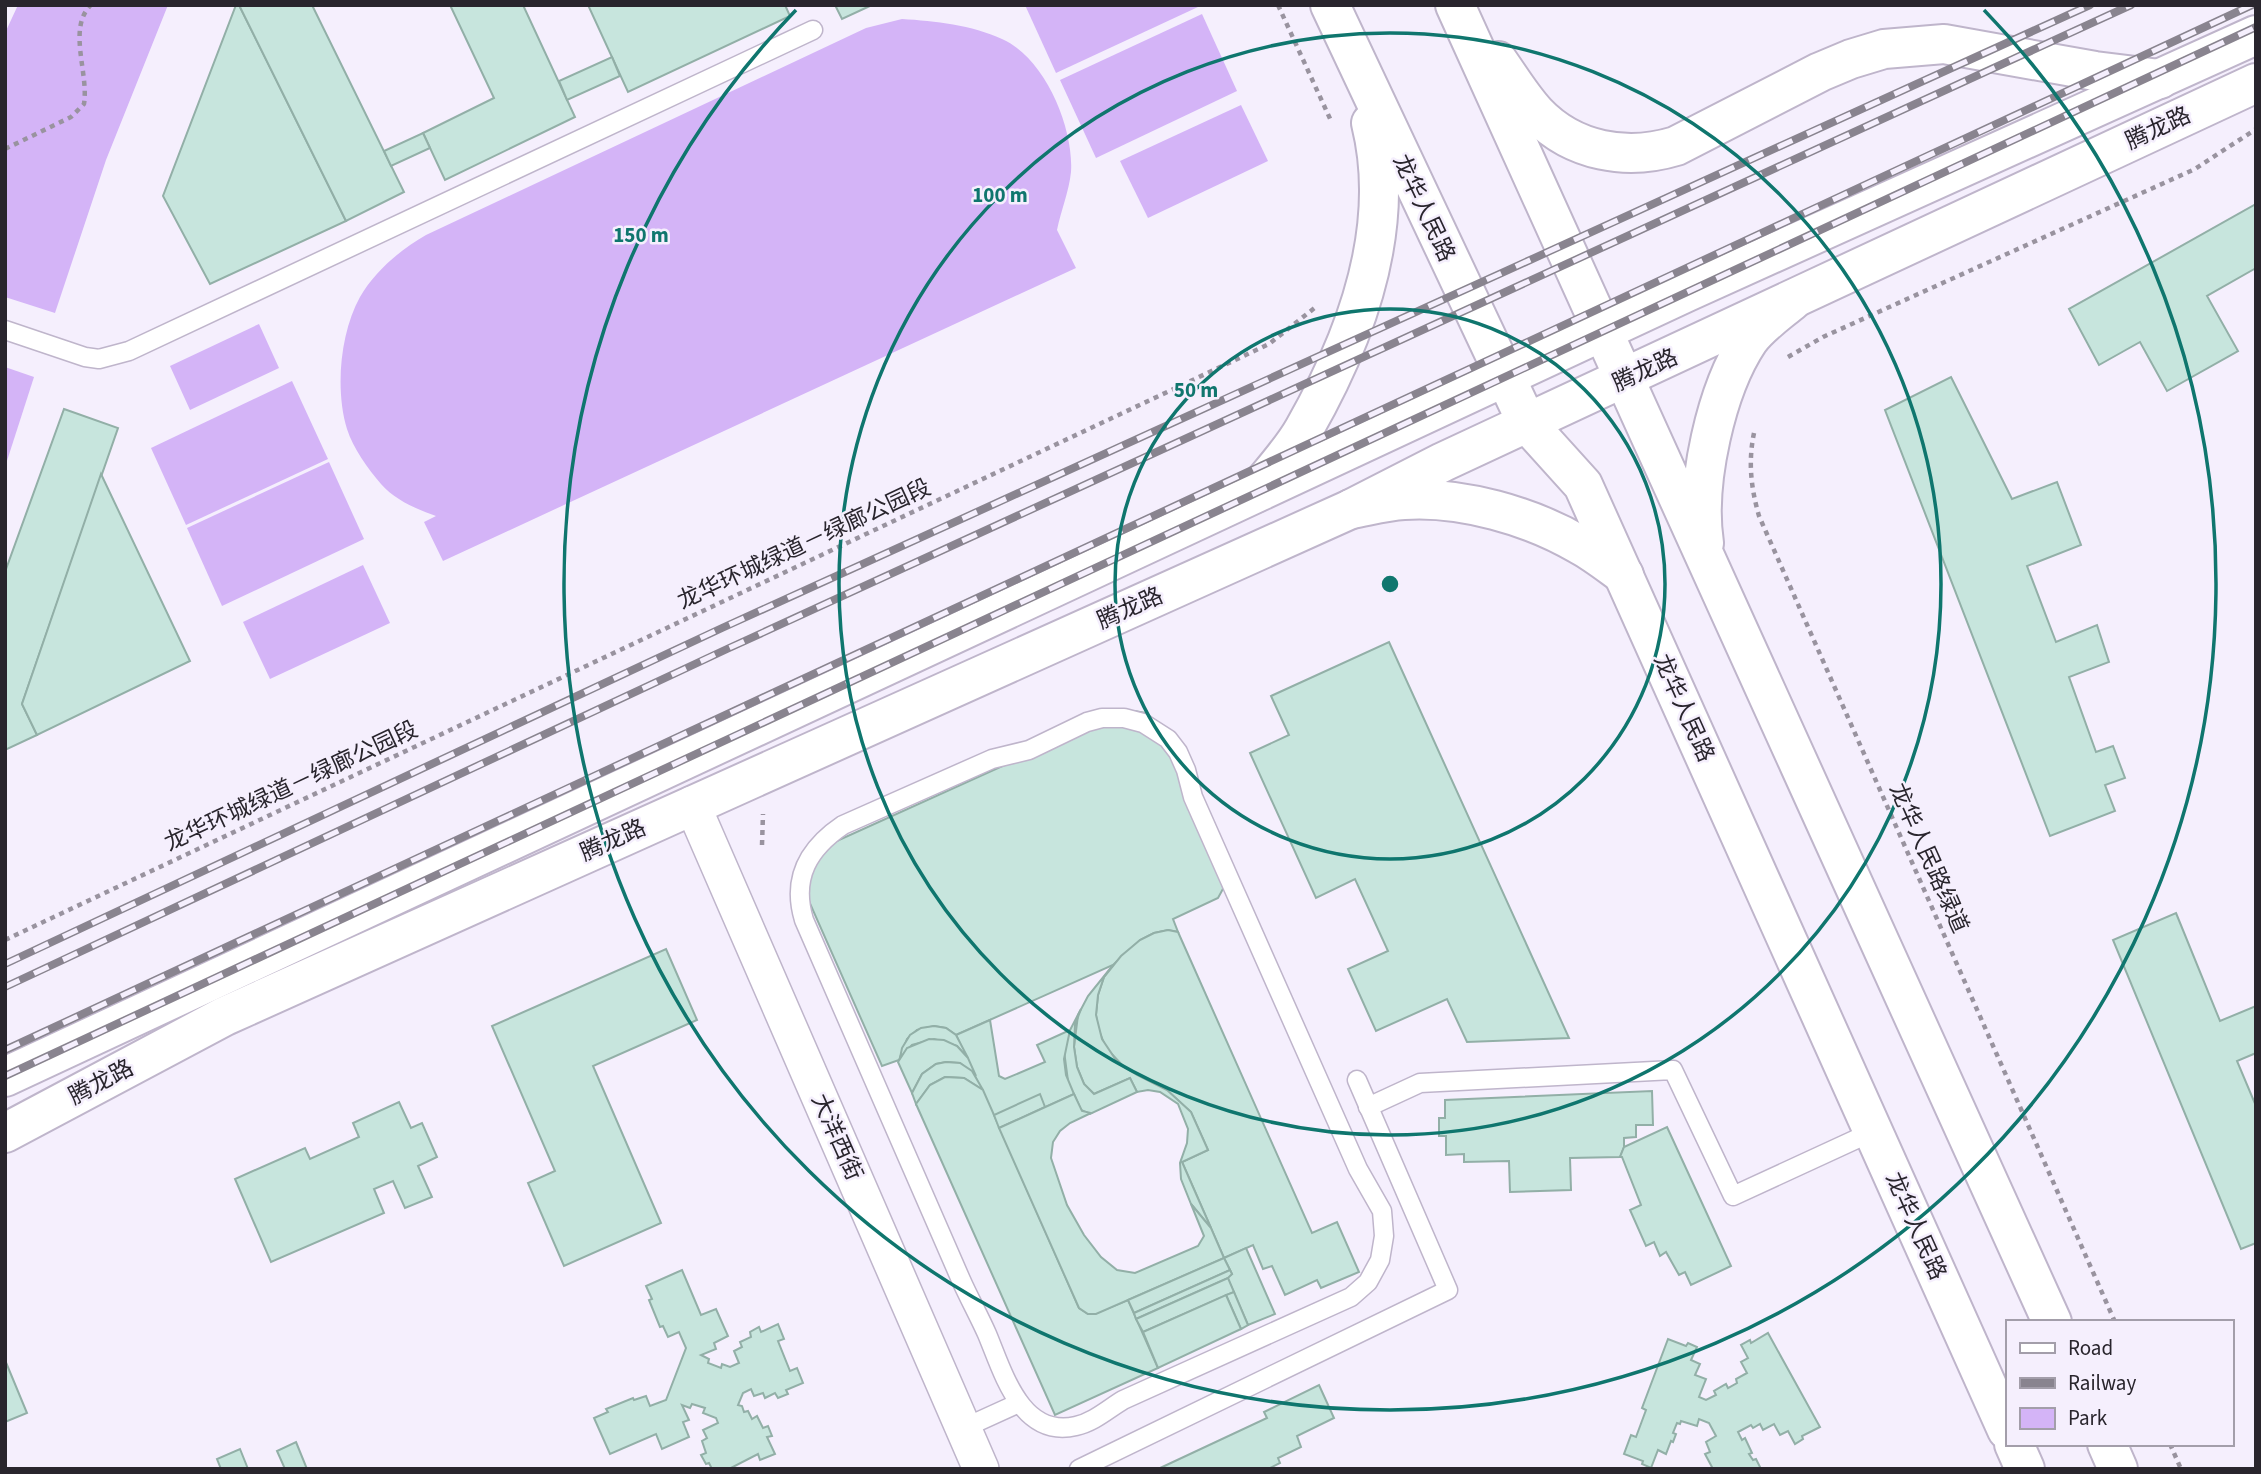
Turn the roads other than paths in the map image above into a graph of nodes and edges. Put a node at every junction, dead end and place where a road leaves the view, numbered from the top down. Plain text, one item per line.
1 (1330, 5) edge
2 (1455, 5) edge
3 (813, 30) dead end
4 (2256, 35) edge
5 (1357, 67) junction
6 (2160, 79) junction
7 (2256, 83) edge
8 (1793, 300) junction
9 (5, 330) edge
10 (1604, 331) junction
11 (1505, 377) junction
12 (1625, 379) junction
13 (1527, 423) junction
14 (1255, 493) junction
15 (1351, 509) junction
16 (1706, 555) junction
17 (1625, 576) junction
18 (692, 804) junction
19 (5, 1077) edge
20 (1357, 1080) dead end
21 (1368, 1107) junction
22 (1874, 1131) junction
23 (5, 1133) edge
24 (2051, 1320) edge
25 (1019, 1403) junction
26 (964, 1428) junction
27 (2006, 1428) edge
28 (2015, 1446) edge
29 (2108, 1446) edge
30 (981, 1469) edge
31 (1079, 1469) edge
32 (2025, 1469) edge
33 (2118, 1469) edge

1 - 5 main road, 龙华人民路
2 - 6 main road
2 - 10 main road
3 - 9 lane
4 - 6 main road, 腾龙路
5 - 11 main road, 龙华人民路
5 - 14 main road
6 - 10 main road, 腾龙路
7 - 8 main road, 腾龙路
8 - 12 main road, 腾龙路
8 - 16 main road
10 - 11 main road, 腾龙路
10 - 12 main road
11 - 13 main road, 龙华人民路
11 - 14 main road, 腾龙路
12 - 13 main road, 腾龙路
12 - 16 main road
13 - 15 main road, 腾龙路
13 - 17 main road, 龙华人民路
14 - 19 main road, 腾龙路
15 - 17 main road
15 - 18 main road, 腾龙路
16 - 24 main road
17 - 22 main road, 龙华人民路
18 - 23 main road, 腾龙路
18 - 26 street, 大洋西街
20 - 21 lane
21 - 22 lane
21 - 31 lane
22 - 27 main road, 龙华人民路
25 - 25 lane
25 - 26 lane
26 - 30 street, 大洋西街
28 - 32 main road
29 - 33 main road

